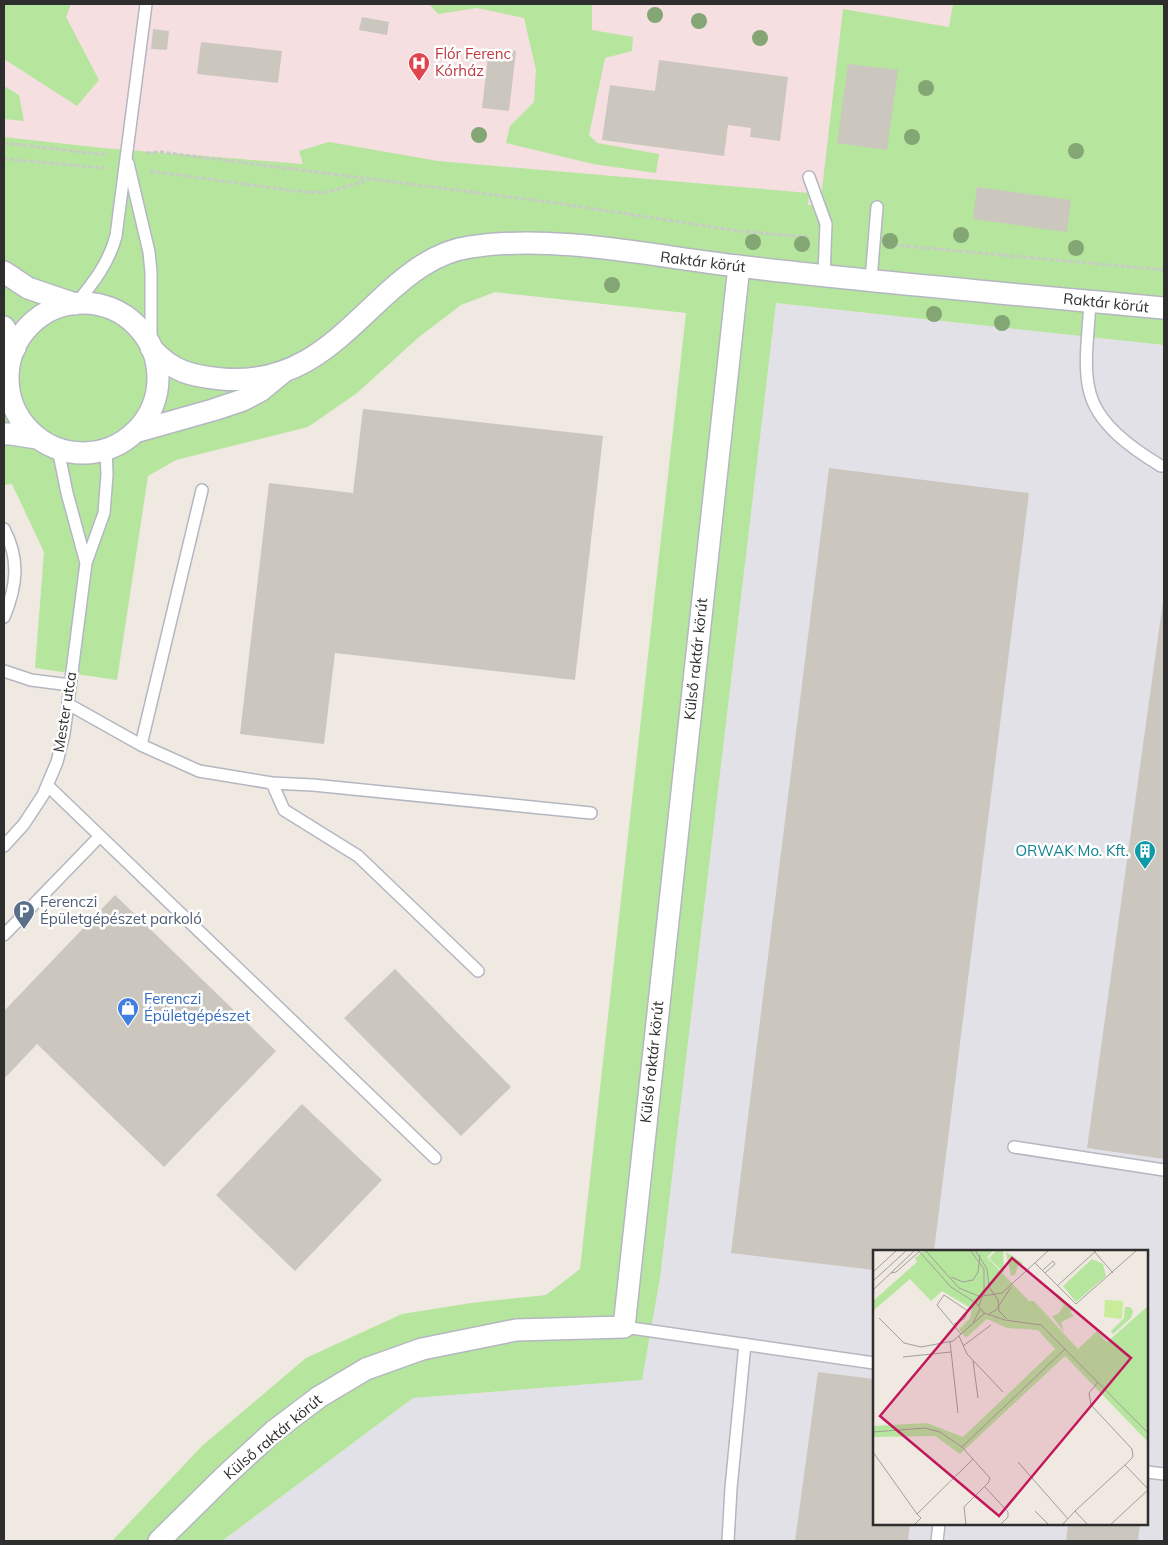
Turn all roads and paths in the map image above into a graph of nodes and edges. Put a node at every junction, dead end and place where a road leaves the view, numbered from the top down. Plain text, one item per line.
1 (146, 4) edge
2 (4, 143) edge
3 (126, 154) junction
4 (4, 159) edge
5 (126, 169) junction
6 (809, 177) dead end
7 (368, 180) junction
8 (877, 207) dead end
9 (873, 248) junction
10 (825, 256) junction
11 (739, 266) junction
12 (1164, 270) edge
13 (4, 272) edge
14 (871, 273) junction
15 (1090, 301) junction
16 (76, 304) junction
17 (1164, 308) edge
18 (4, 327) edge
19 (151, 348) junction
20 (9, 363) edge
21 (282, 373) junction
22 (135, 432) junction
23 (4, 434) edge
24 (37, 438) junction
25 (58, 449) junction
26 (106, 449) junction
27 (1164, 466) edge
28 (202, 490) dead end
29 (4, 529) edge
30 (86, 562) junction
31 (4, 617) edge
32 (4, 671) edge
33 (70, 685) junction
34 (68, 704) junction
35 (142, 745) junction
36 (272, 783) junction
37 (47, 786) junction
38 (591, 813) dead end
39 (100, 836) junction
40 (4, 846) edge
41 (4, 935) edge
42 (478, 971) dead end
43 (1014, 1147) dead end
44 (435, 1158) dead end
45 (1164, 1170) edge
46 (624, 1326) junction
47 (745, 1344) junction
48 (873, 1363) edge
49 (1148, 1472) edge
50 (1164, 1474) edge
51 (939, 1525) edge
52 (159, 1541) edge
53 (728, 1541) edge
54 (937, 1541) edge

1 - 3 lane
2 - 3 path
3 - 5 lane
3 - 7 path
4 - 5 path
5 - 7 path
5 - 16 lane
5 - 19 lane
6 - 10 lane
7 - 10 path
8 - 9 lane
9 - 12 path
9 - 14 lane
10 - 11 street, Raktár körút
10 - 14 street, Raktár körút
11 - 21 street, Raktár körút
11 - 46 street, Külső raktár körút
13 - 16 street
14 - 15 street, Raktár körút
15 - 17 street, Raktár körút
15 - 27 lane
16 - 19 street
16 - 20 street
18 - 20 street
19 - 21 street
19 - 22 street
20 - 24 street
21 - 22 street
22 - 26 street
23 - 24 street
24 - 25 street
25 - 26 street
25 - 30 lane
26 - 30 lane
28 - 35 lane
29 - 31 lane
30 - 33 lane, Mester utca
32 - 33 lane
33 - 34 lane, Mester utca
34 - 35 lane
34 - 37 lane, Mester utca
35 - 36 lane
36 - 38 lane
36 - 42 lane
37 - 39 lane
37 - 40 lane, Mester utca
39 - 41 lane
39 - 44 lane
43 - 45 lane
46 - 47 lane
46 - 52 street, Külső raktár körút
47 - 48 lane
47 - 53 lane
49 - 50 lane
51 - 54 lane

